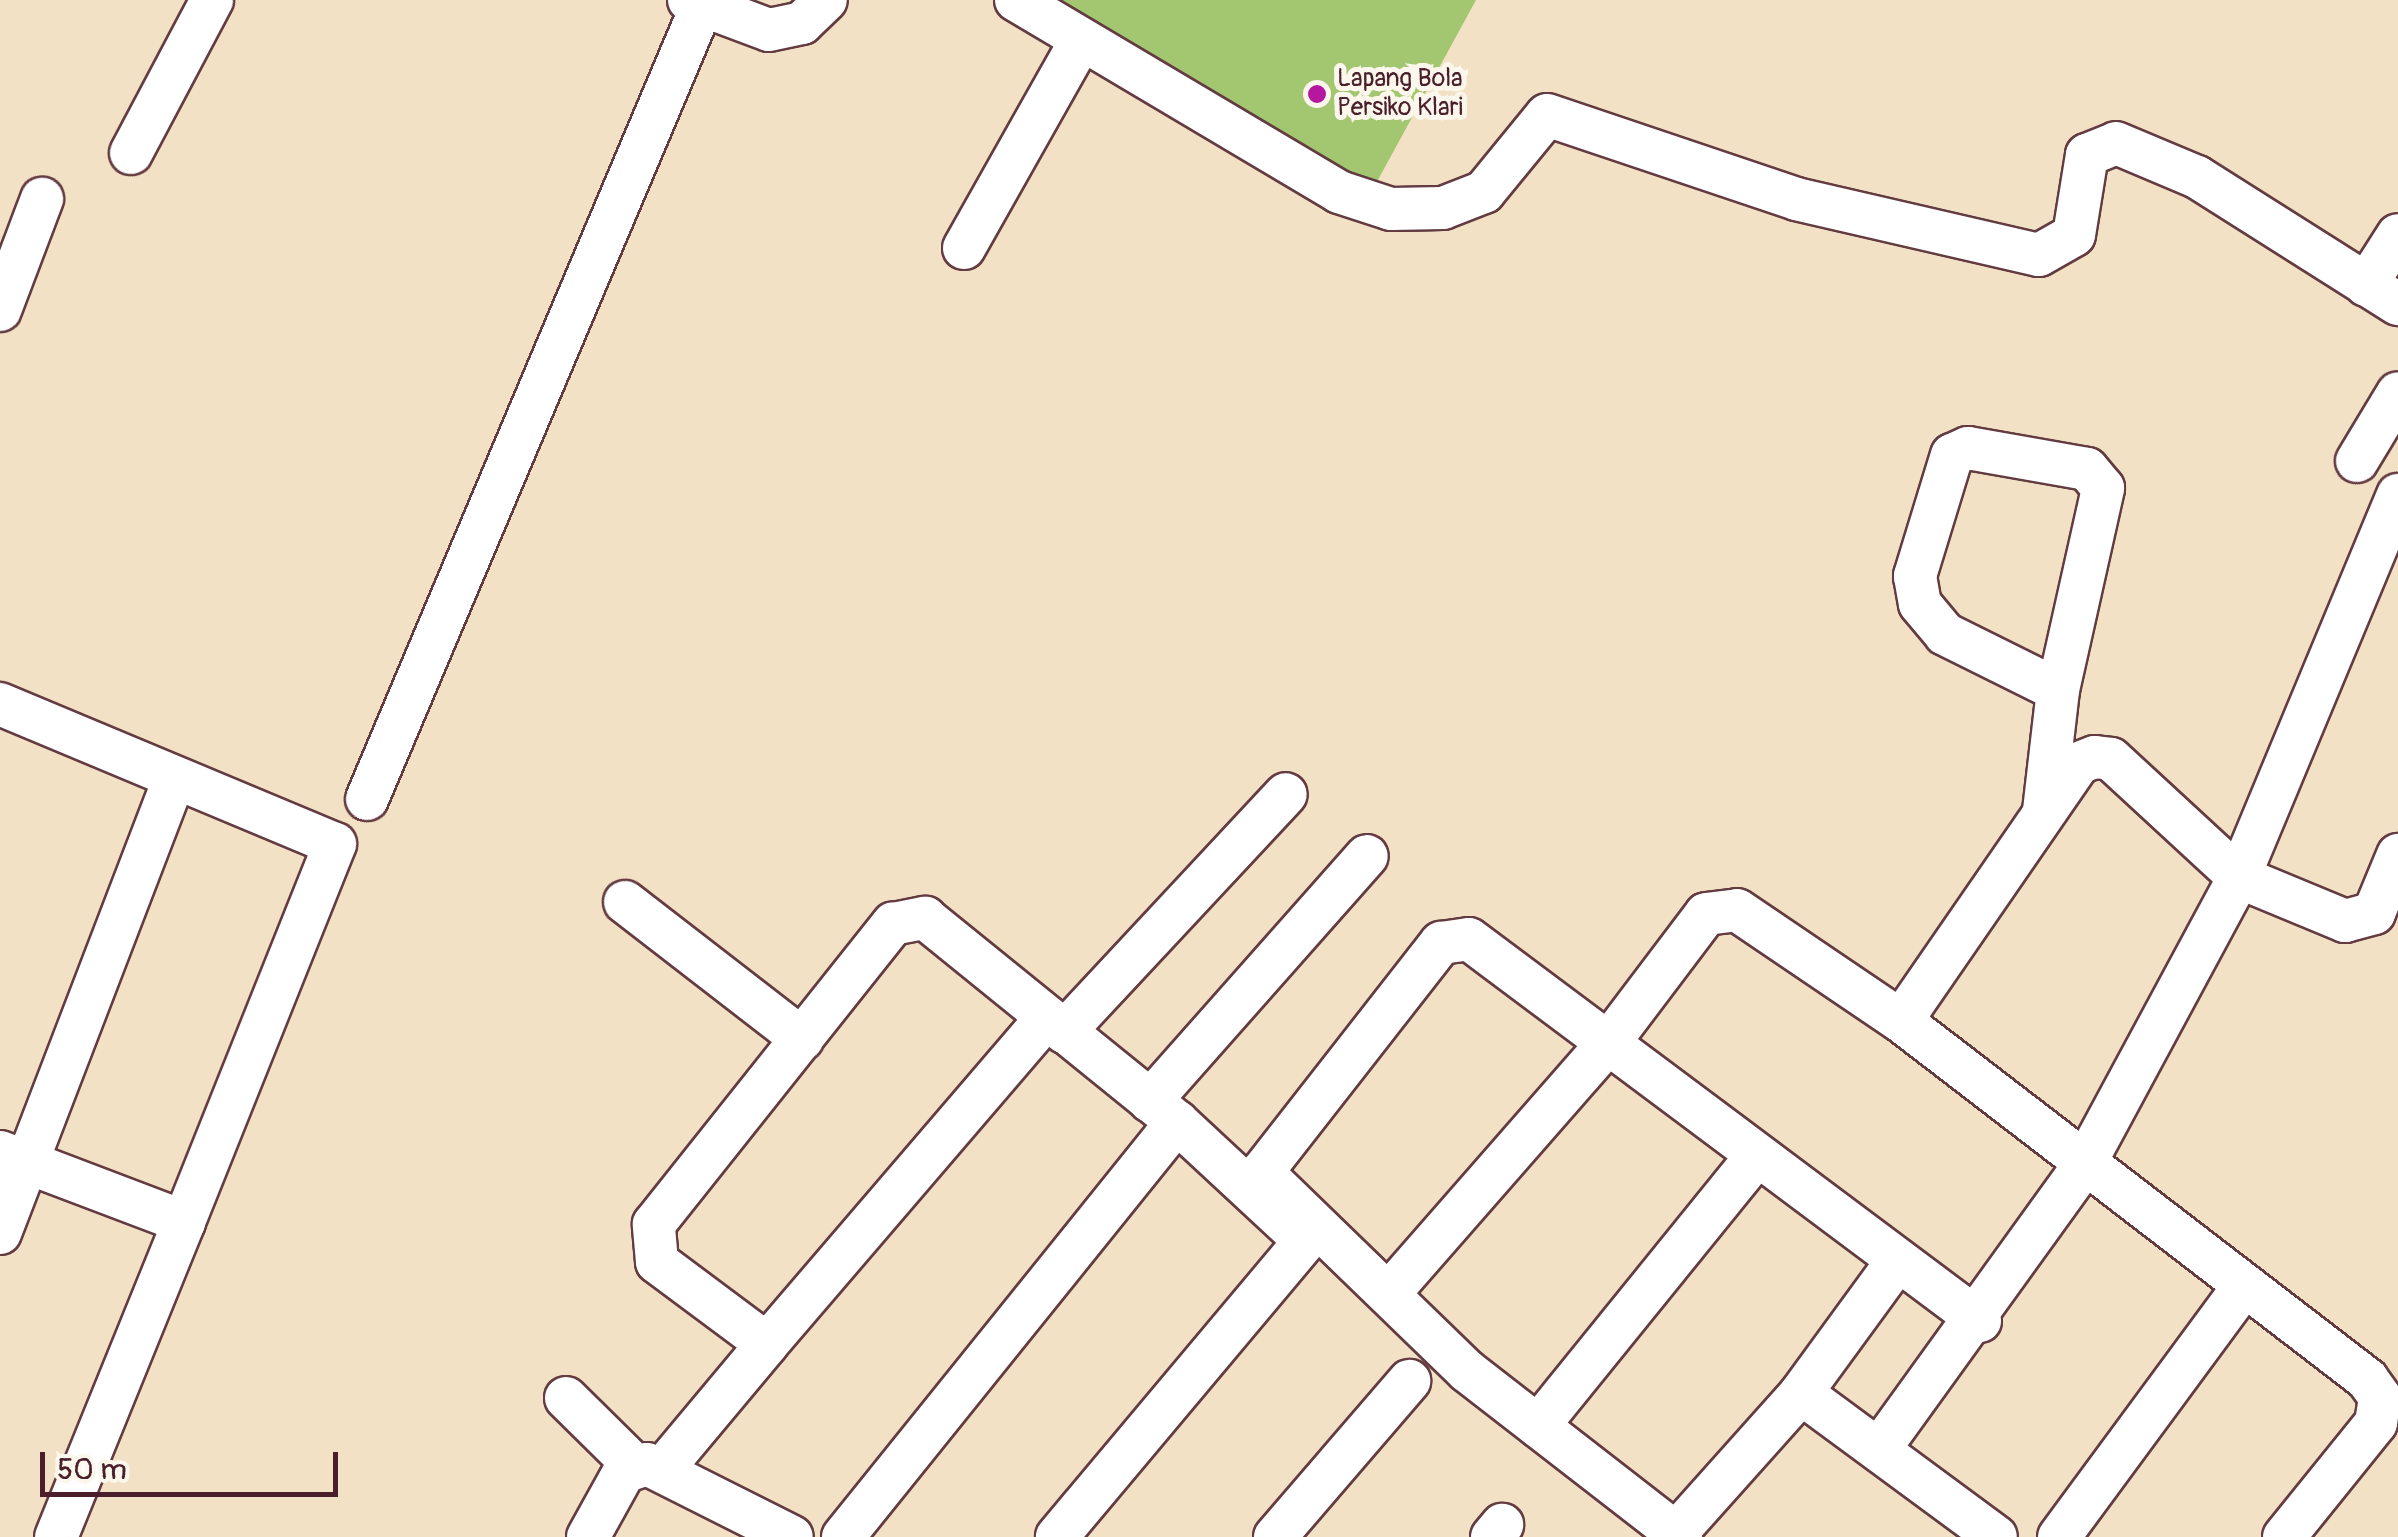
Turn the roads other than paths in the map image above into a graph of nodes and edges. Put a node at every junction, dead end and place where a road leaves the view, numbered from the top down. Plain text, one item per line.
1 (212, 0) edge
2 (826, 0) edge
3 (1016, 0) edge
4 (695, 4) edge
5 (1081, 40) junction
6 (131, 153) dead end
7 (42, 199) dead end
8 (2398, 234) edge
9 (964, 248) dead end
10 (2382, 295) edge
11 (0, 310) edge
12 (2398, 393) edge
13 (2357, 462) dead end
14 (2398, 495) edge
15 (2058, 690) junction
16 (0, 704) edge
17 (176, 778) junction
18 (1286, 794) dead end
19 (367, 799) dead end
20 (2044, 814) junction
21 (2398, 855) edge
22 (1367, 856) dead end
23 (2239, 876) junction
24 (625, 902) dead end
25 (1902, 1021) junction
26 (1055, 1025) junction
27 (802, 1039) junction
28 (1610, 1041) junction
29 (1163, 1112) junction
30 (14, 1158) edge
31 (1755, 1158) junction
32 (2084, 1166) junction
33 (184, 1222) junction
34 (0, 1233) edge
35 (1895, 1264) junction
36 (2241, 1290) junction
37 (1390, 1292) junction
38 (1980, 1321) junction
39 (767, 1344) junction
40 (1409, 1380) dead end
41 (1801, 1393) junction
42 (566, 1398) dead end
43 (1538, 1426) junction
44 (1880, 1448) junction
45 (649, 1465) junction
46 (1660, 1531) edge
47 (56, 1537) edge
48 (588, 1537) edge
49 (792, 1537) edge
50 (843, 1537) edge
51 (1057, 1537) edge
52 (1274, 1537) edge
53 (1996, 1537) edge
54 (2059, 1537) edge
55 (2284, 1537) edge

1 - 6 street
2 - 4 street
3 - 5 street
4 - 19 street
5 - 9 street
5 - 10 street
7 - 11 street
8 - 10 street
12 - 13 street
14 - 23 street
15 - 15 street
15 - 20 street
16 - 17 street
17 - 30 street
17 - 33 street
18 - 26 street
20 - 23 street
20 - 25 street
21 - 23 street
22 - 29 street
23 - 32 street
24 - 27 street
25 - 28 street
25 - 32 street
26 - 27 street
26 - 29 street
26 - 39 street
27 - 39 street
28 - 31 street
28 - 37 street
28 - 37 street
29 - 50 street
29 - 51 street
30 - 33 street
30 - 34 street
31 - 35 street
31 - 43 street
32 - 36 street
32 - 38 street
33 - 47 street
35 - 38 street
35 - 41 street
36 - 54 street
36 - 55 street
37 - 43 street
38 - 44 street
39 - 45 street
40 - 52 street
41 - 44 street
41 - 46 street
42 - 45 street
43 - 46 street
44 - 53 street
45 - 48 street
45 - 49 street

